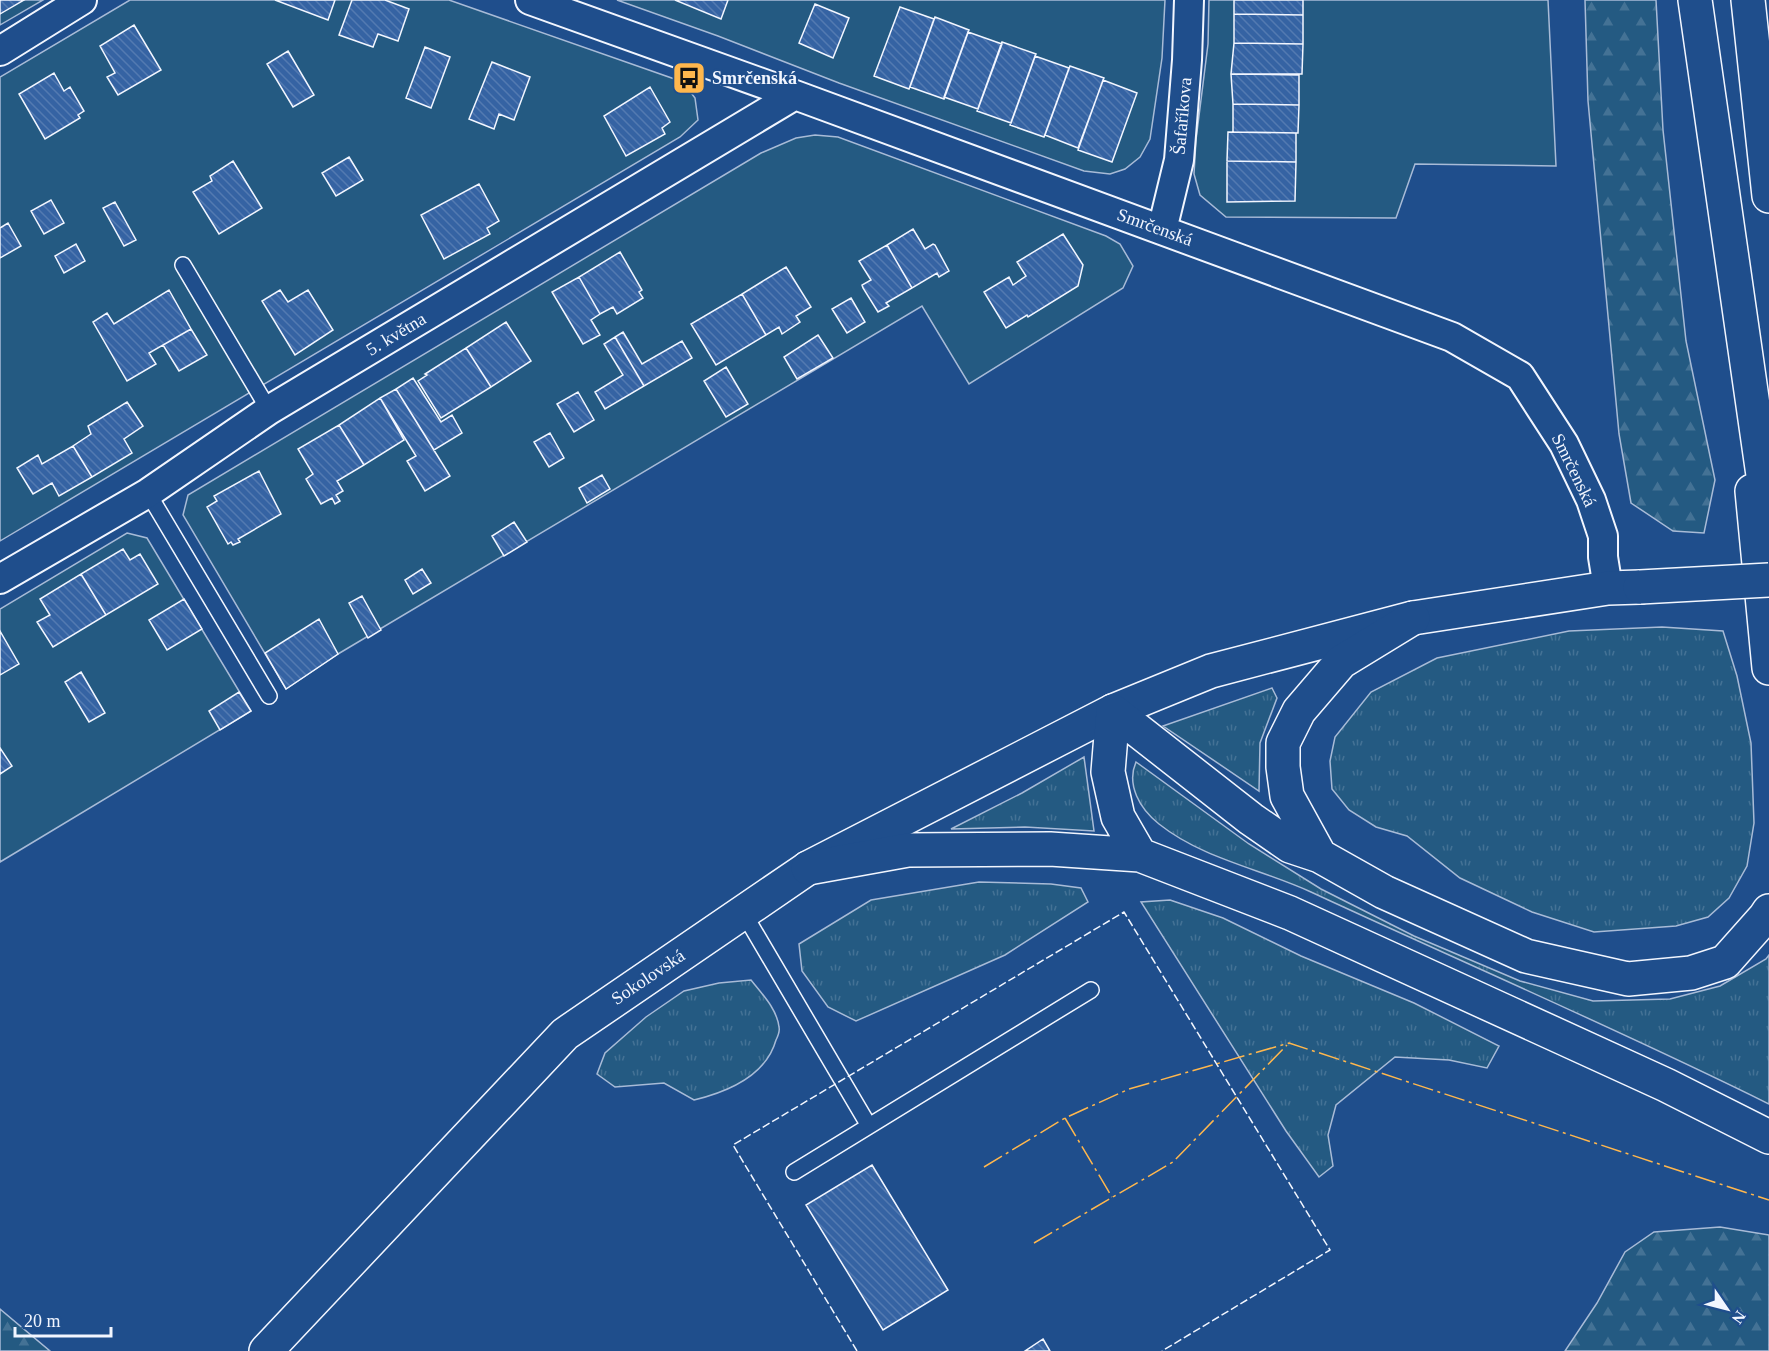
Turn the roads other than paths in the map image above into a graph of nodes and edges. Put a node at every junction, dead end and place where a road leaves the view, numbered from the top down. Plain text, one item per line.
1 (82, 0) edge
2 (530, 0) edge
3 (1189, 0) edge
4 (1695, 0) edge
5 (1748, 0) edge
6 (0, 51) edge
7 (795, 95) junction
8 (1769, 196) edge
9 (1162, 230) junction
10 (1730, 244) junction
11 (183, 265) dead end
12 (269, 410) junction
13 (148, 493) junction
14 (1769, 517) edge
15 (0, 579) edge
16 (1769, 580) edge
17 (1608, 588) junction
18 (1413, 618) junction
19 (1769, 668) edge
20 (269, 696) dead end
21 (1113, 711) junction
22 (1140, 855) junction
23 (1320, 856) junction
24 (808, 868) junction
25 (1769, 911) edge
26 (743, 912) junction
27 (1091, 990) dead end
28 (869, 1126) junction
29 (1769, 1137) edge
30 (794, 1172) dead end
31 (266, 1351) edge

1 - 6 street
2 - 7 street, Smrčenská
3 - 9 street, Šafaříkova
4 - 10 main road
5 - 8 main road
7 - 9 street, Smrčenská
7 - 12 street, 5. května
9 - 17 street, Smrčenská
10 - 14 main road
10 - 19 main road
11 - 12 lane
12 - 13 street, 5. května
13 - 15 street, 5. května
13 - 20 lane
16 - 17 main road, Sokolovská, bridge
17 - 18 main road, Sokolovská
18 - 21 main road, Sokolovská
18 - 23 main road
21 - 22 main road
21 - 23 main road
21 - 24 main road, Sokolovská
22 - 24 main road
22 - 29 main road
23 - 25 main road
24 - 26 main road, Sokolovská
26 - 28 lane
26 - 31 main road, Sokolovská
27 - 28 lane
28 - 30 lane

